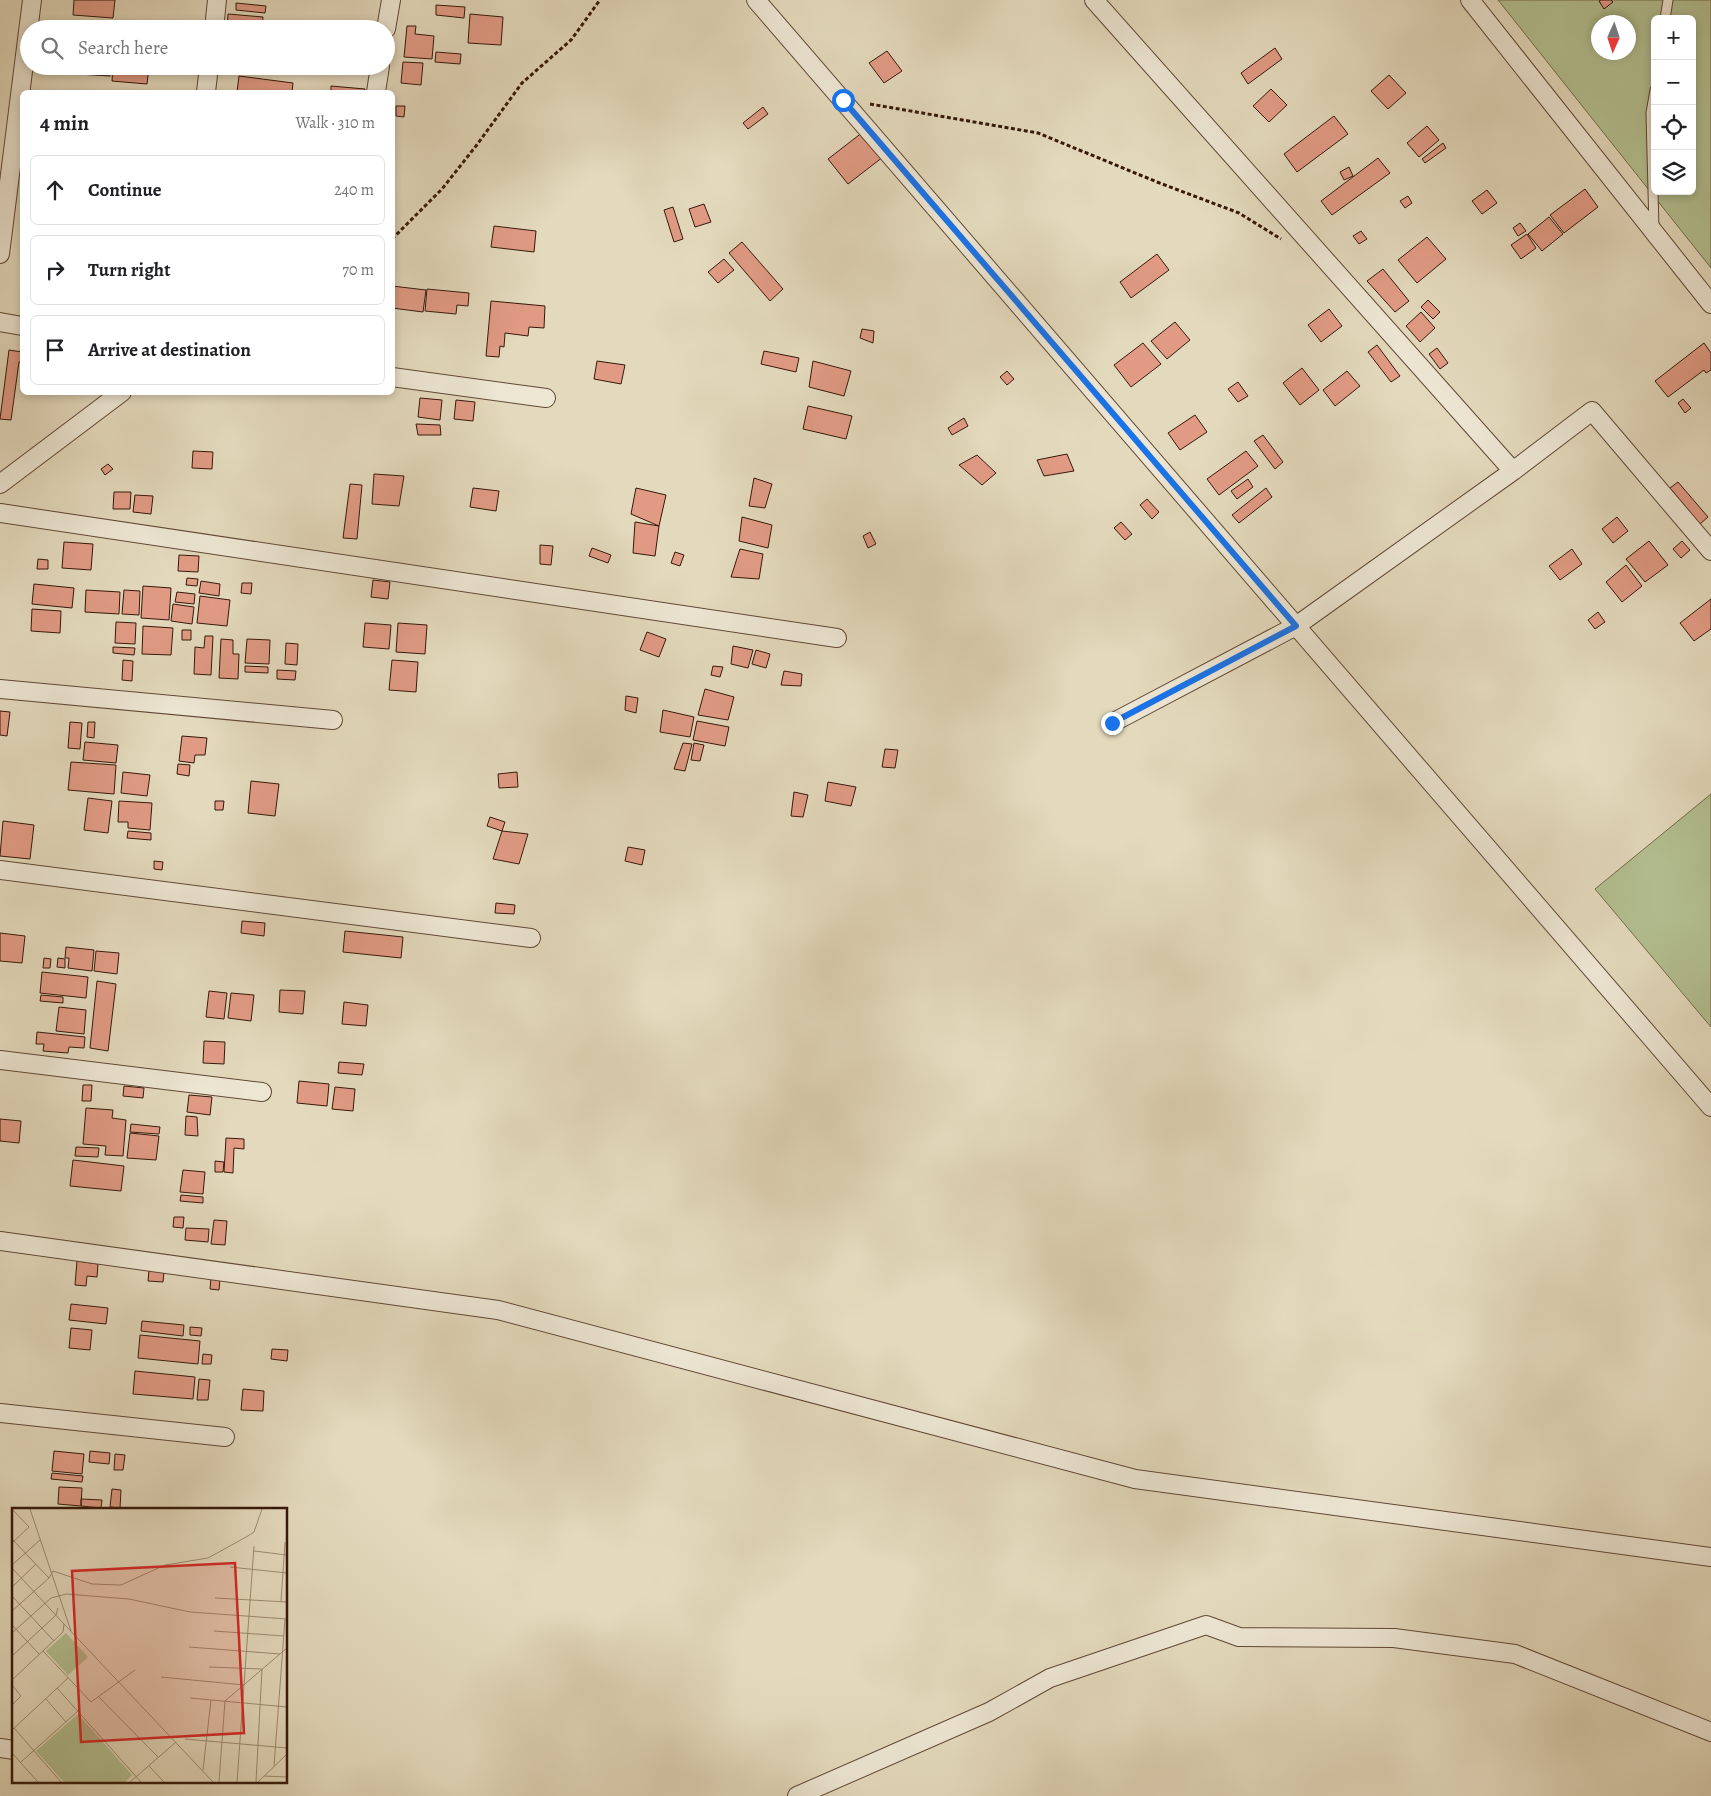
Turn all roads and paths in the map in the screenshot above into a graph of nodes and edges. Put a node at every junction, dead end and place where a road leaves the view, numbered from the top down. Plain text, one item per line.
1 (32, 0) edge
2 (217, 0) edge
3 (391, 0) edge
4 (600, 0) edge
5 (756, 0) edge
6 (1094, 0) edge
7 (1470, 0) edge
8 (1668, 0) edge
9 (1666, 15) edge
10 (29, 20) edge
11 (215, 20) edge
12 (388, 20) edge
13 (23, 75) edge
14 (208, 75) edge
15 (379, 75) edge
16 (21, 90) edge
17 (206, 90) edge
18 (376, 90) edge
19 (20, 95) edge
20 (843, 100) junction
21 (1652, 105) edge
22 (1654, 232) junction
23 (395, 236) edge
24 (1289, 244) dead end
25 (0, 254) edge
26 (1711, 304) edge
27 (0, 322) edge
28 (20, 326) edge
29 (395, 377) edge
30 (118, 395) edge
31 (546, 398) dead end
32 (1513, 471) junction
33 (0, 484) edge
34 (0, 513) edge
35 (1711, 551) edge
36 (1296, 626) junction
37 (838, 638) dead end
38 (0, 688) edge
39 (333, 720) dead end
40 (1112, 723) dead end
41 (0, 870) edge
42 (531, 938) dead end
43 (0, 1060) edge
44 (262, 1092) dead end
45 (1711, 1107) edge
46 (0, 1241) edge
47 (0, 1412) edge
48 (225, 1437) dead end
49 (1711, 1557) edge
50 (1711, 1732) edge
51 (798, 1796) edge

1 - 10 street
2 - 11 street
3 - 12 street
4 - 23 path
5 - 20 street
6 - 32 street
7 - 22 street
8 - 9 lane
13 - 16 street
14 - 17 street
15 - 18 street
19 - 25 street
20 - 24 path
20 - 36 street
21 - 22 lane
22 - 26 street
27 - 28 street
29 - 31 street
30 - 33 street
32 - 35 street
32 - 36 street
34 - 37 street
36 - 40 street
36 - 45 street
38 - 39 street
41 - 42 street
43 - 44 street
46 - 49 street
47 - 48 street
50 - 51 street

